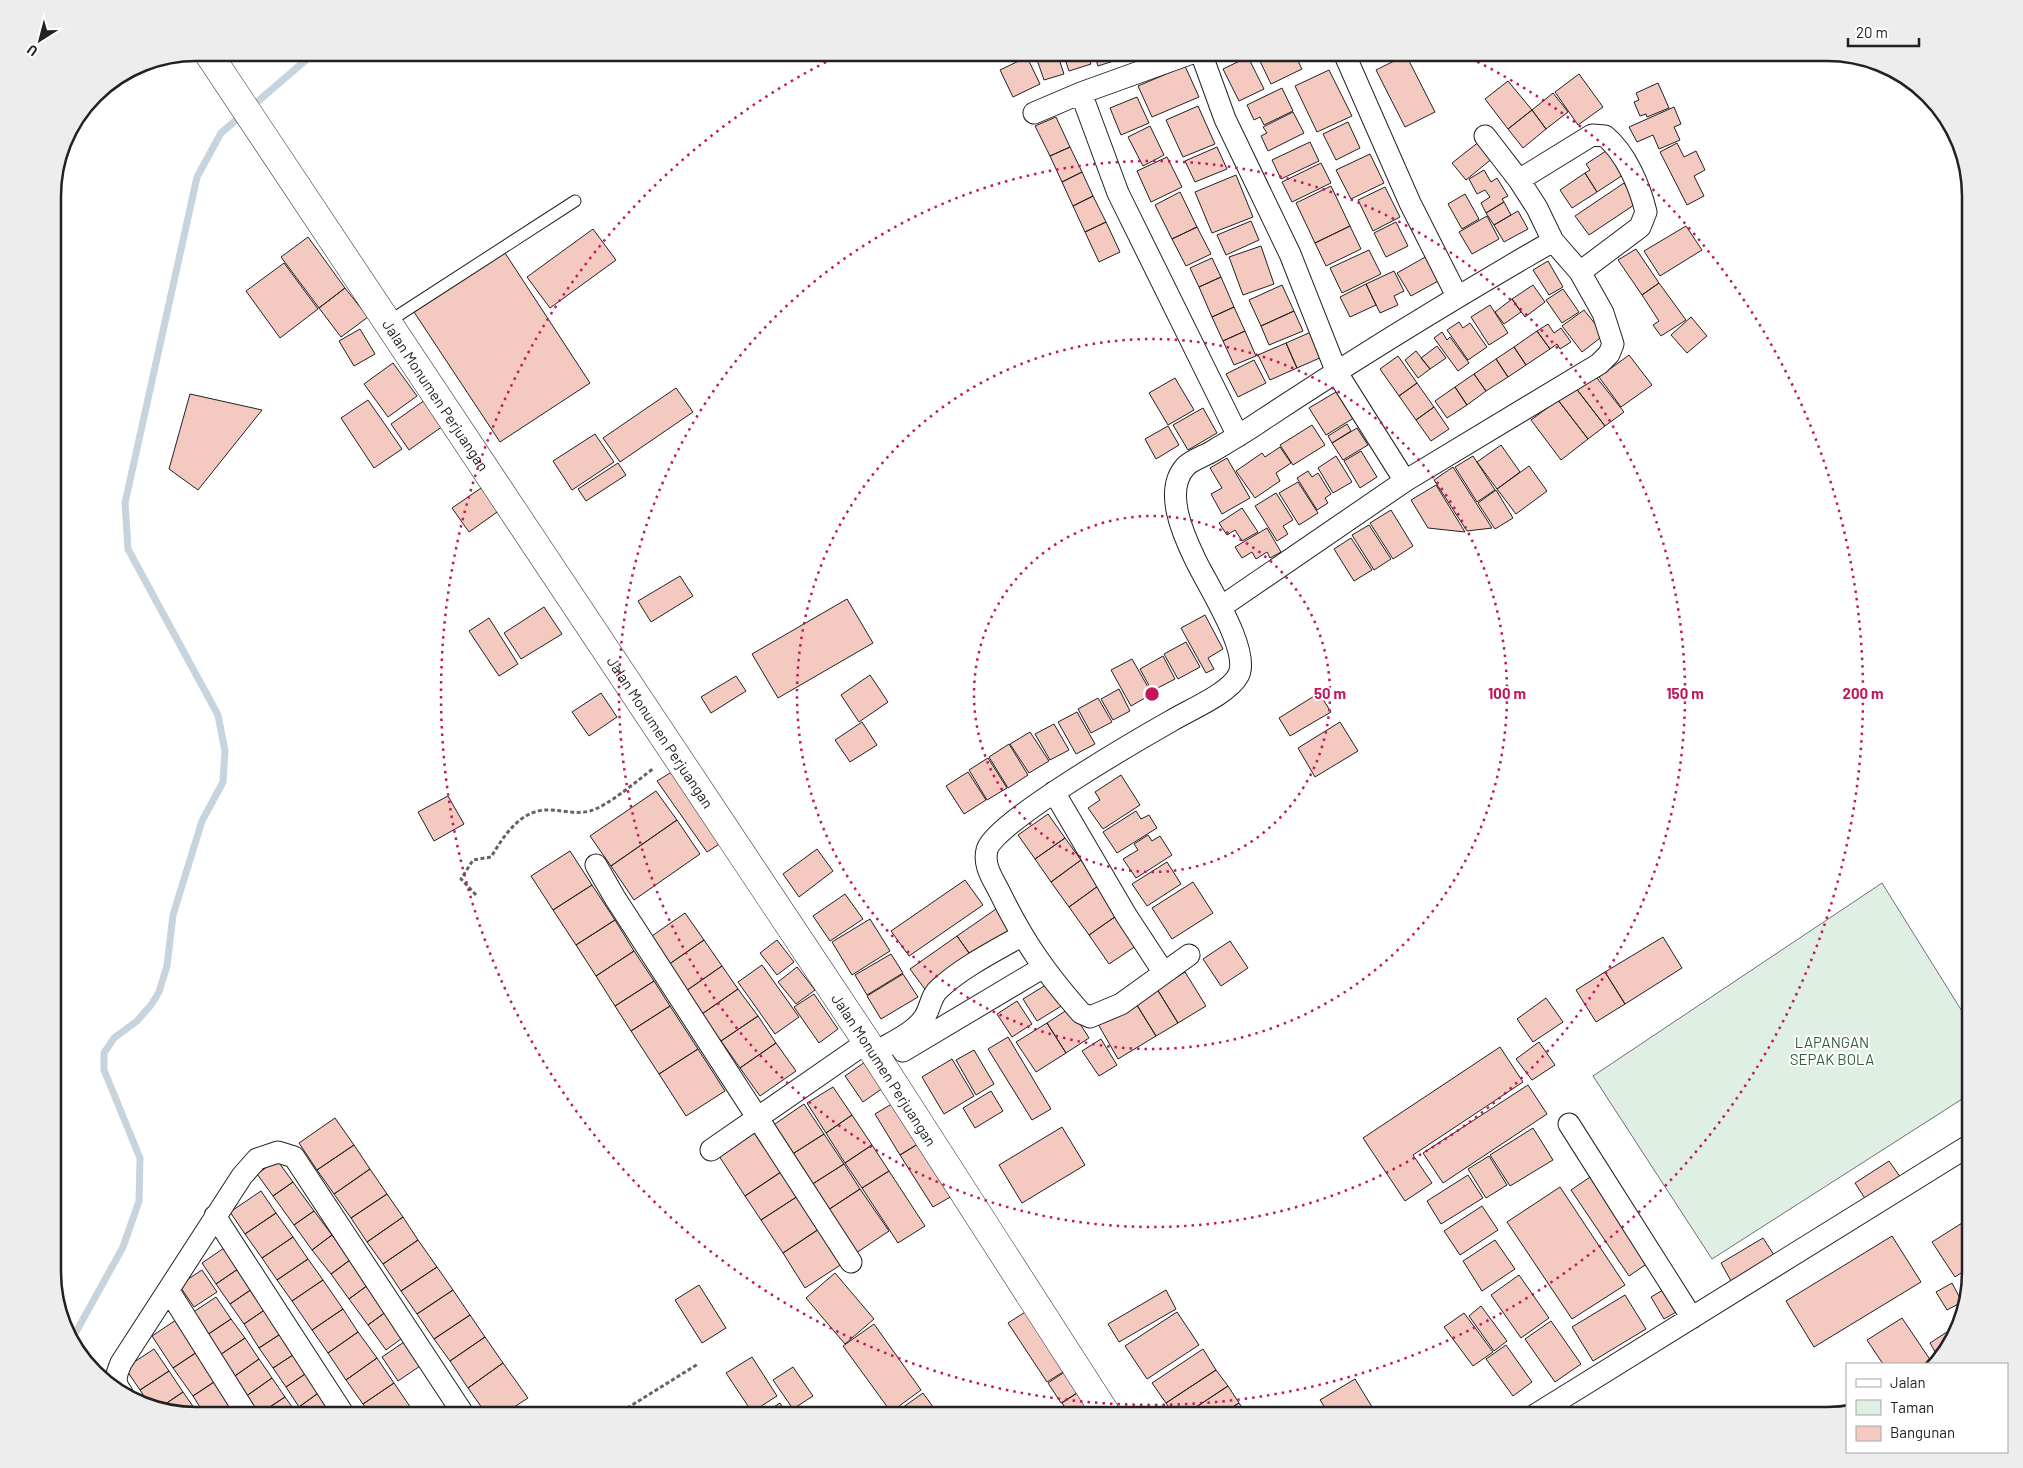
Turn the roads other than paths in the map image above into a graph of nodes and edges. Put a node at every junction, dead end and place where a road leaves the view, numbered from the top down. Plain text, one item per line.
1 (1166, 61) edge
2 (1204, 61) edge
3 (1348, 61) edge
4 (214, 62) edge
5 (1080, 93) junction
6 (1034, 112) dead end
7 (1485, 136) dead end
8 (1519, 180) junction
9 (575, 201) dead end
10 (1553, 240) junction
11 (1580, 272) junction
12 (1457, 296) junction
13 (388, 322) junction
14 (1337, 373) junction
15 (1238, 436) junction
16 (1405, 481) junction
17 (1220, 607) junction
18 (1054, 792) junction
19 (596, 865) dead end
20 (1021, 936) junction
21 (1189, 955) dead end
22 (1042, 968) junction
23 (1164, 974) junction
24 (874, 1053) junction
25 (758, 1118) junction
26 (1569, 1124) dead end
27 (1962, 1149) edge
28 (711, 1150) dead end
29 (215, 1216) junction
30 (851, 1262) dead end
31 (169, 1291) junction
32 (1692, 1318) junction
33 (116, 1381) edge
34 (241, 1407) edge
35 (338, 1407) edge
36 (458, 1407) edge
37 (1101, 1407) edge
38 (1549, 1407) edge

1 - 5 street
2 - 14 street
3 - 12 street
4 - 13 street, Jalan Monumen Perjuangan
5 - 6 street
5 - 15 street
7 - 8 street
8 - 10 street
8 - 11 street
9 - 13 lane
10 - 11 street
10 - 12 street
11 - 16 street
12 - 14 street
13 - 24 street, Jalan Monumen Perjuangan
14 - 15 street
14 - 16 street
15 - 17 street
16 - 17 street
17 - 18 street
18 - 20 street
18 - 23 street
19 - 25 street
20 - 22 street
20 - 24 street
21 - 23 street
22 - 23 street
22 - 24 street
24 - 25 street
24 - 37 street, Jalan Monumen Perjuangan
25 - 28 street
25 - 30 street
26 - 32 street
27 - 32 street
29 - 31 street
29 - 35 street
29 - 36 street
31 - 33 street
31 - 34 street
32 - 38 street

